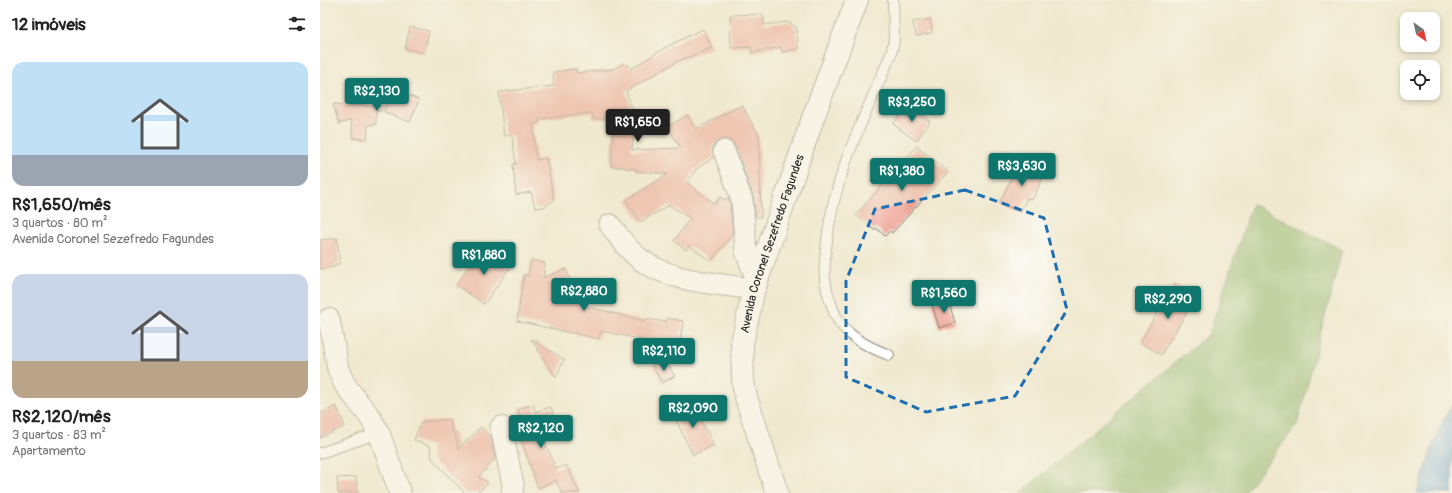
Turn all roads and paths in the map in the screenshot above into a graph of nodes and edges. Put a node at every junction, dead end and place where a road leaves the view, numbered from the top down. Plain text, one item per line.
1 (857, 0) edge
2 (893, 0) edge
3 (724, 151) dead end
4 (610, 225) dead end
5 (755, 284) junction
6 (329, 319) dead end
7 (889, 355) dead end
8 (501, 427) dead end
9 (379, 433) junction
10 (320, 453) edge
11 (400, 493) edge
12 (512, 493) edge
13 (777, 493) edge

1 - 5 main road, Avenida Coronel Sezefredo Fagundes
2 - 7 lane
3 - 5 street
4 - 5 street
5 - 13 main road, Avenida Coronel Sezefredo Fagundes
6 - 9 street
8 - 12 street
9 - 10 lane
9 - 11 street

